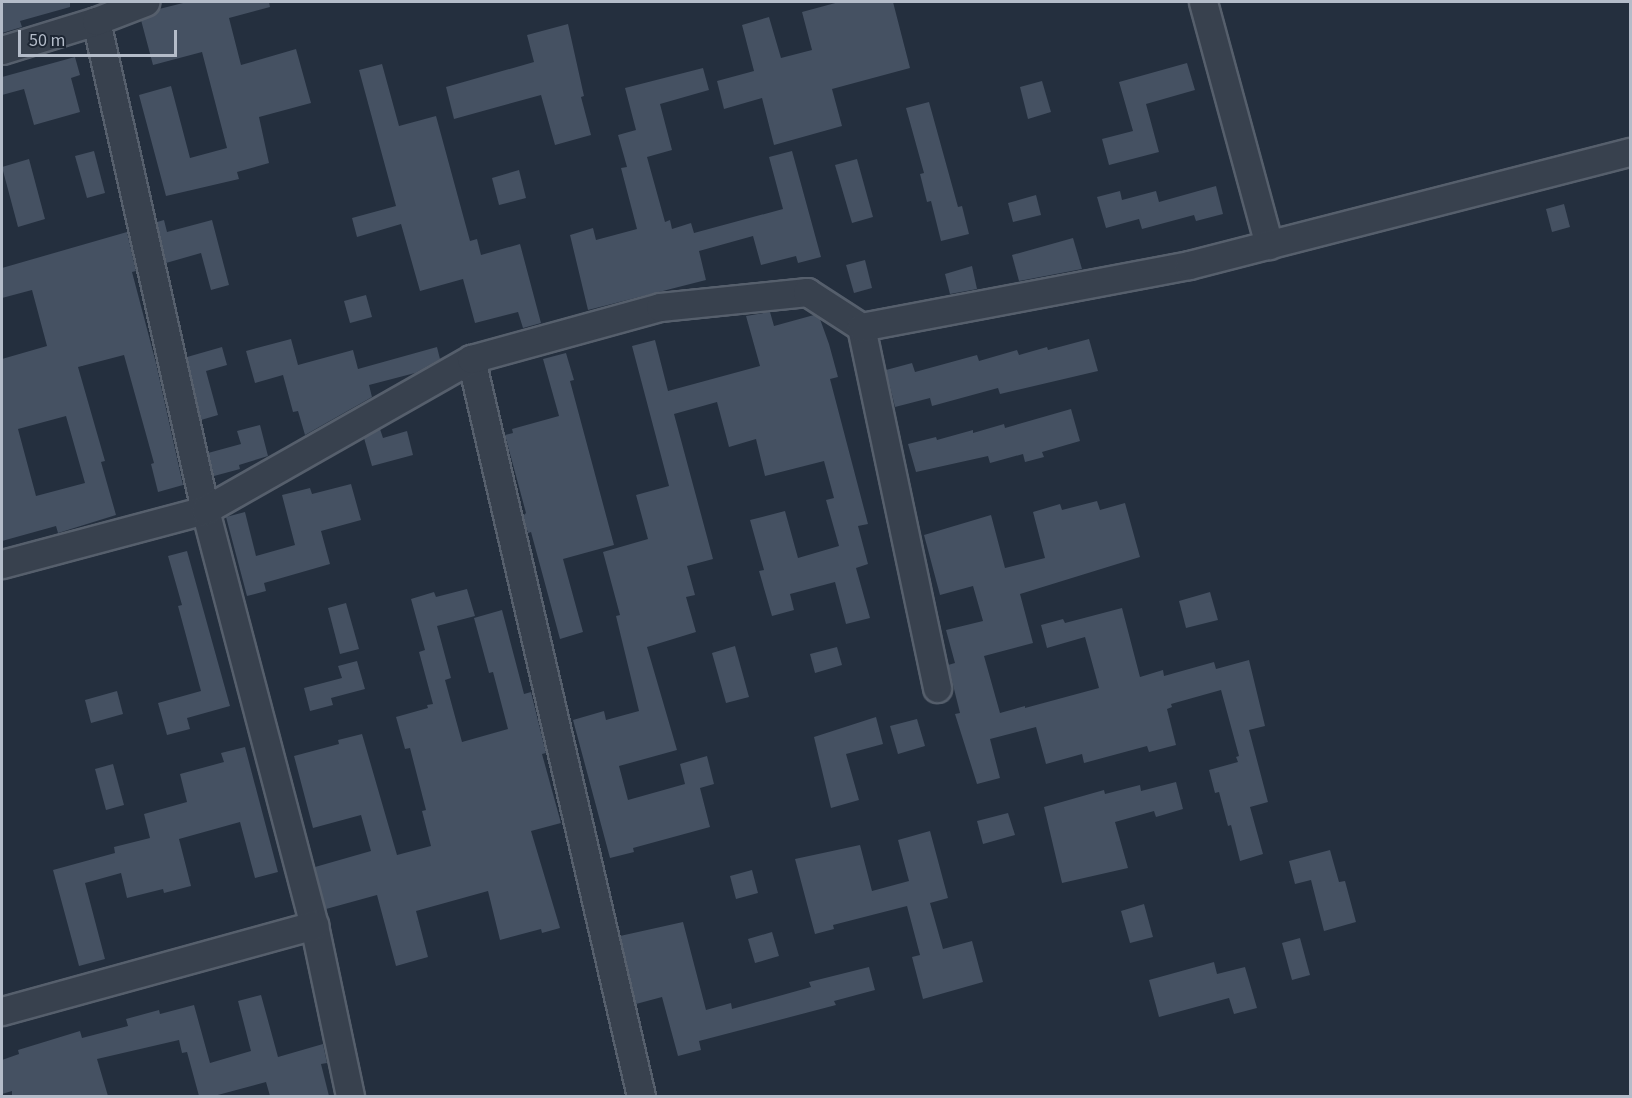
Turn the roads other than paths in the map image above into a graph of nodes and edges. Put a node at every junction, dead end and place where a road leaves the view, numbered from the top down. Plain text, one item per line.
1 (145, 2) edge
2 (1203, 2) edge
3 (96, 21) junction
4 (2, 50) edge
5 (1630, 152) edge
6 (1269, 245) junction
7 (861, 327) junction
8 (471, 359) junction
9 (204, 510) junction
10 (2, 564) edge
11 (937, 688) dead end
12 (314, 925) junction
13 (2, 1011) edge
14 (350, 1096) edge
15 (641, 1096) edge

1 - 3 street
2 - 6 street
3 - 4 street
3 - 9 street
5 - 6 street
6 - 7 street
7 - 8 street
7 - 11 street
8 - 9 street
8 - 15 street
9 - 10 street
9 - 12 street
12 - 13 street
12 - 14 street

